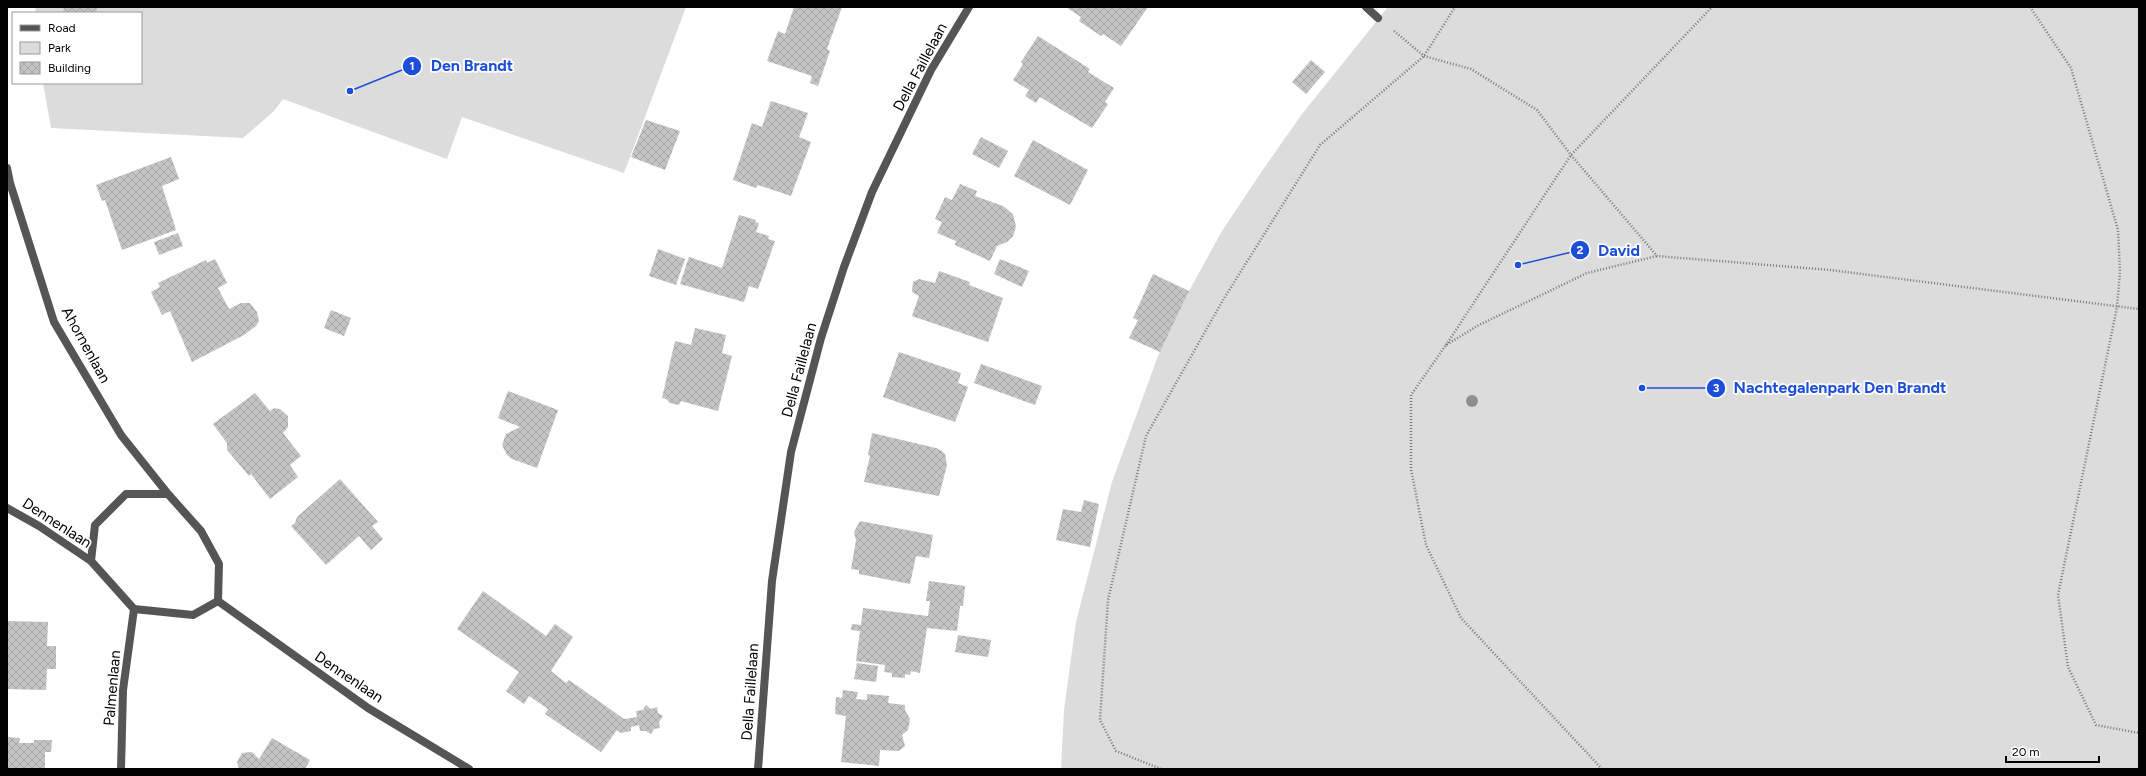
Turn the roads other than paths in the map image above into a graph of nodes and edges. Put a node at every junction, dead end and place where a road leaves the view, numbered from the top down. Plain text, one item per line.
1 (969, 7) edge
2 (1366, 7) edge
3 (1378, 18) road end
4 (7, 168) edge
5 (168, 494) junction
6 (7, 508) edge
7 (91, 561) junction
8 (218, 601) junction
9 (134, 609) junction
10 (121, 769) edge
11 (469, 769) edge
12 (758, 769) edge

1 - 12 street, Della Faillelaan
2 - 3 street
4 - 5 street, Ahornenlaan
5 - 7 street, Dennenlaan
5 - 8 street
6 - 7 street, Dennenlaan
7 - 9 street, Dennenlaan
8 - 9 street
8 - 11 street, Dennenlaan
9 - 10 street, Palmenlaan

